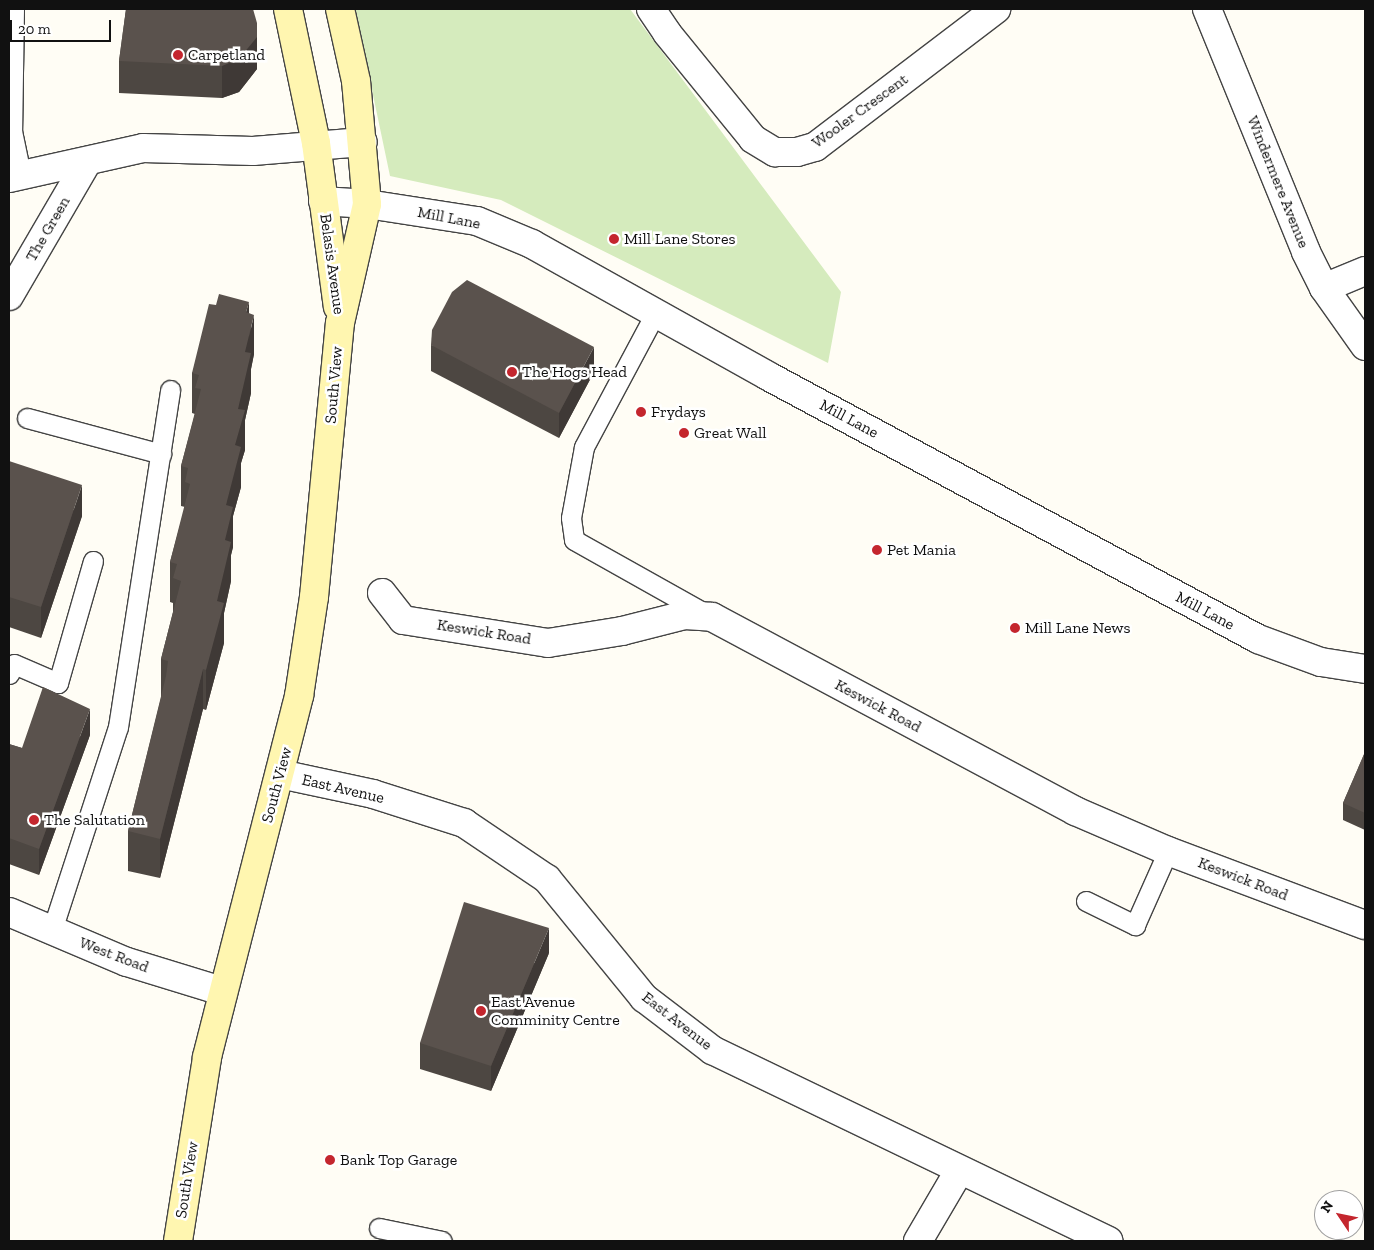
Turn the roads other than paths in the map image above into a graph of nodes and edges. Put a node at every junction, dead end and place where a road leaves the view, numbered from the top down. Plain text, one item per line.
1 (14, 9) edge
2 (288, 9) edge
3 (340, 9) edge
4 (651, 9) edge
5 (996, 9) edge
6 (1207, 9) edge
7 (363, 142) junction
8 (316, 143) junction
9 (86, 162) junction
10 (15, 176) edge
11 (323, 201) junction
12 (367, 204) junction
13 (1365, 271) edge
14 (1324, 288) junction
15 (9, 296) edge
16 (656, 312) junction
17 (340, 323) junction
18 (1365, 346) edge
19 (170, 390) dead end
20 (28, 418) dead end
21 (161, 454) junction
22 (93, 560) dead end
23 (382, 593) dead end
24 (712, 617) junction
25 (1365, 668) edge
26 (9, 674) edge
27 (280, 774) junction
28 (1168, 851) junction
29 (1086, 901) dead end
30 (9, 912) edge
31 (1365, 925) edge
32 (52, 930) junction
33 (222, 990) junction
34 (959, 1171) junction
35 (379, 1228) dead end
36 (178, 1241) edge
37 (442, 1241) edge
38 (918, 1241) edge
39 (1108, 1241) edge

1 - 10 lane
2 - 8 main road, Belasis Avenue
3 - 7 main road, Belasis Avenue
4 - 5 street, Wooler Crescent
6 - 14 street, Windermere Avenue
7 - 8 street
7 - 12 main road, Belasis Avenue
8 - 9 street
8 - 11 main road, Belasis Avenue
9 - 10 street
9 - 15 street, The Green
11 - 12 street, Mill Lane
11 - 17 main road, Belasis Avenue
12 - 16 street, Mill Lane
12 - 17 main road, Belasis Avenue
13 - 14 street
14 - 18 street, Windermere Avenue
16 - 24 lane
16 - 25 street, Mill Lane
17 - 27 main road, South View
19 - 21 lane
20 - 21 lane
21 - 32 lane
22 - 26 lane
23 - 24 street, Keswick Road
24 - 28 street, Keswick Road
27 - 33 main road, South View
27 - 34 street, East Avenue
28 - 29 lane
28 - 31 street, Keswick Road
30 - 32 street, West Road
32 - 33 street, West Road
33 - 36 main road, South View
34 - 38 street
34 - 39 street, East Avenue
35 - 37 lane

